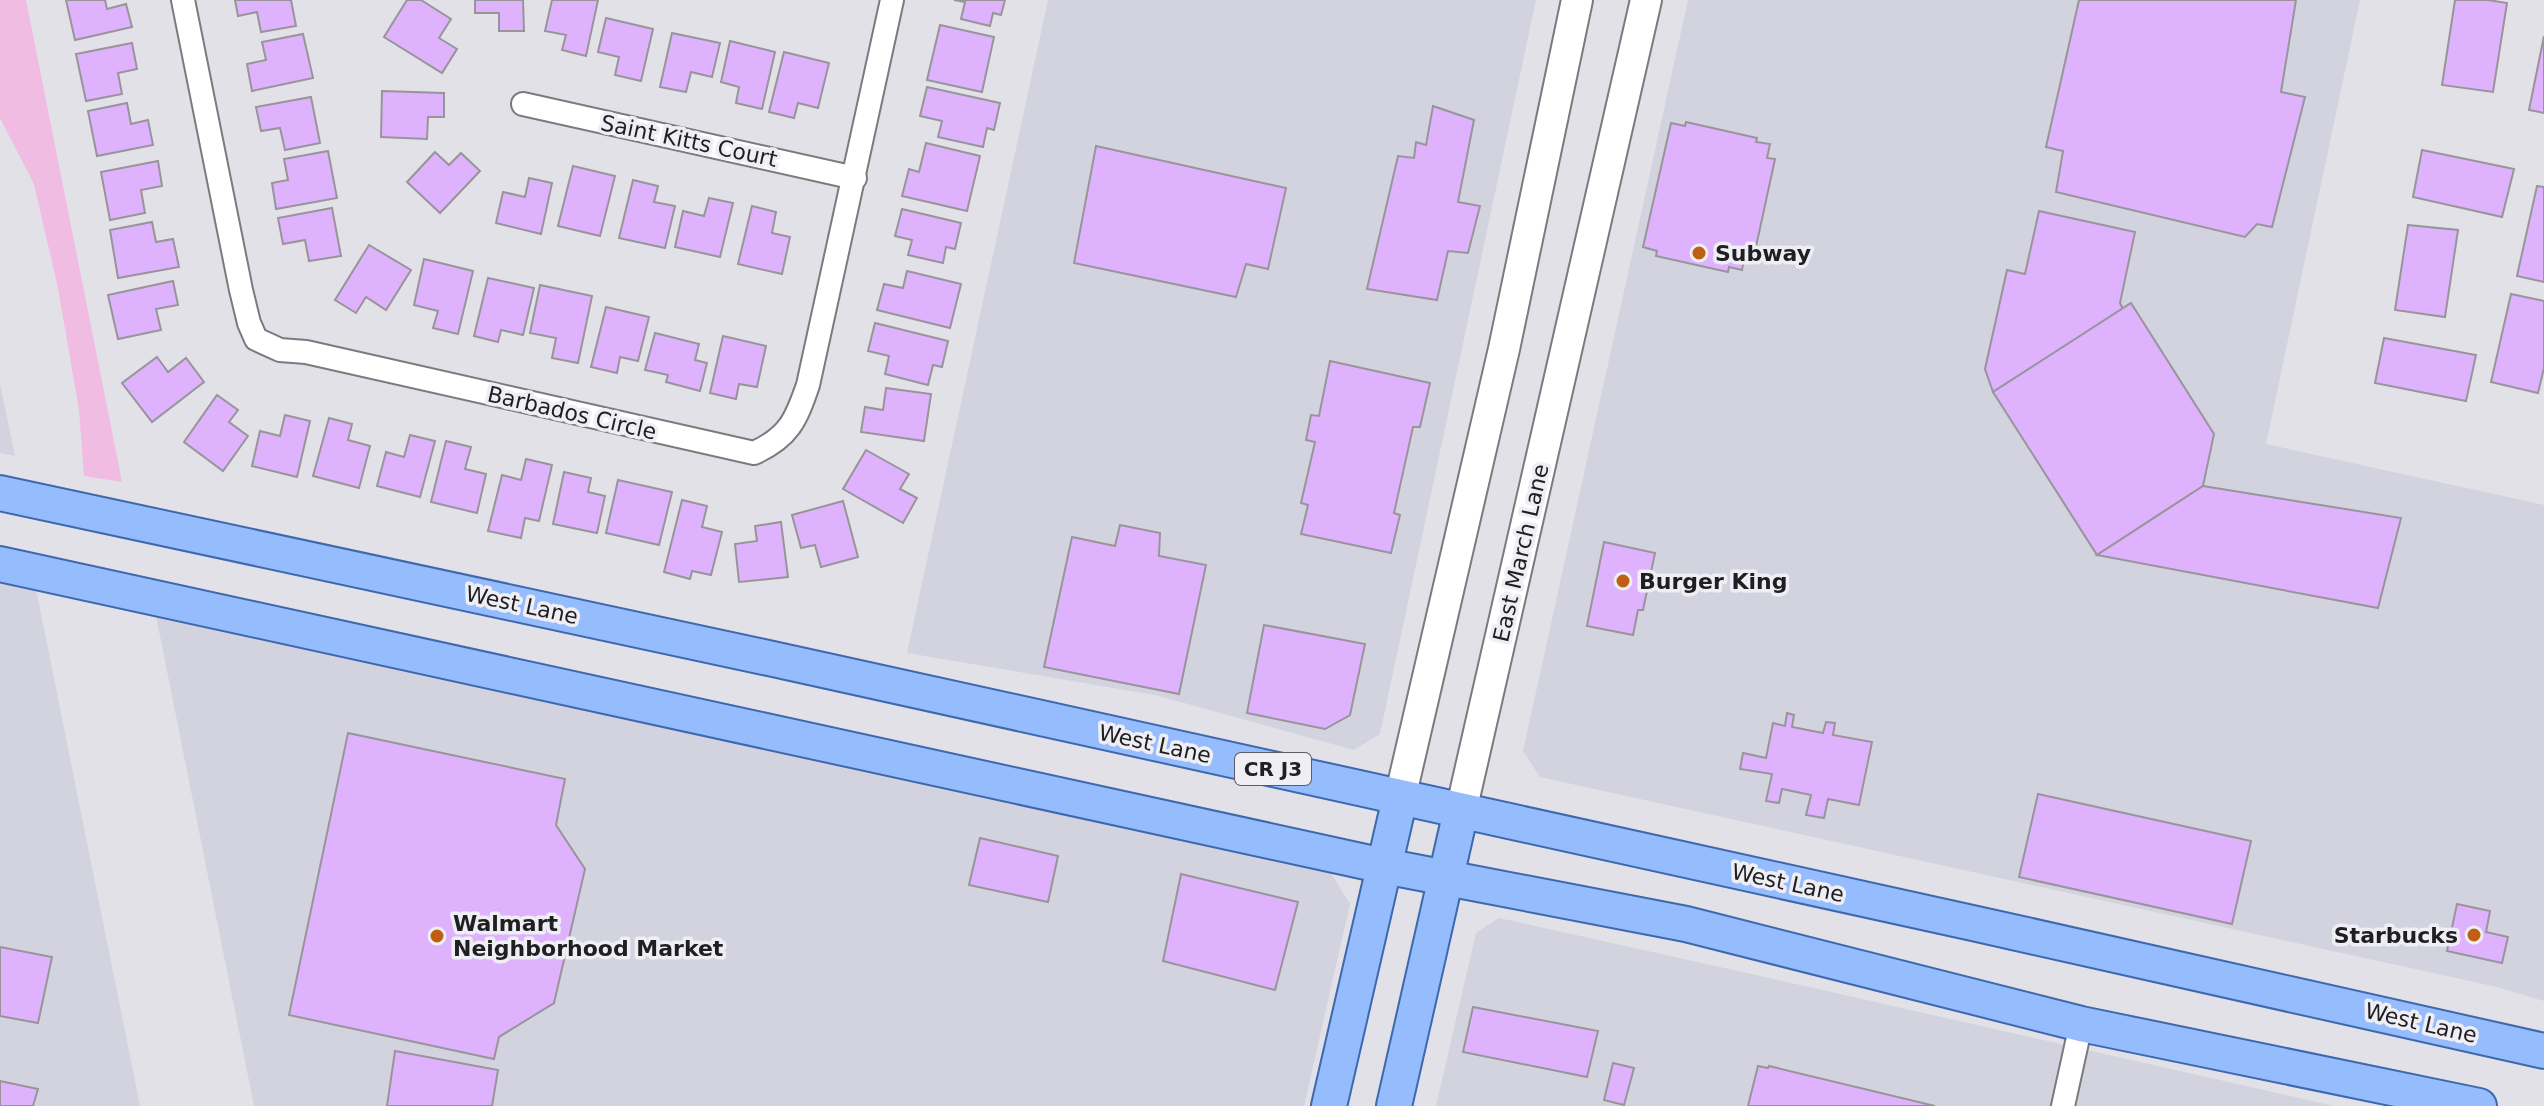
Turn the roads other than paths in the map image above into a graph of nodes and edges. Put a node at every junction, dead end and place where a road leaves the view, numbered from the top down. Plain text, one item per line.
1 (183, 0) edge
2 (892, 0) edge
3 (1577, 0) edge
4 (1646, 0) edge
5 (523, 104) dead end
6 (855, 178) junction
7 (0, 493) edge
8 (0, 564) edge
9 (1400, 798) junction
10 (1461, 811) junction
11 (1384, 866) junction
12 (1446, 877) junction
13 (2081, 1024) junction
14 (2544, 1051) edge
15 (1329, 1106) edge
16 (1394, 1106) edge
17 (2063, 1106) edge
18 (2479, 1106) edge

1 - 6 street, Barbados Circle
2 - 6 street, Barbados Circle
3 - 9 main road
4 - 10 main road, East March Lane
5 - 6 street, Saint Kitts Court
7 - 9 main road, West Lane / CR J3
8 - 11 main road
9 - 10 main road, West Lane / CR J3
9 - 11 main road
10 - 12 main road, East March Lane
10 - 14 main road, West Lane / CR J3
11 - 12 main road
11 - 15 main road
12 - 13 main road
12 - 16 main road, East March Lane
13 - 17 street
13 - 18 main road

